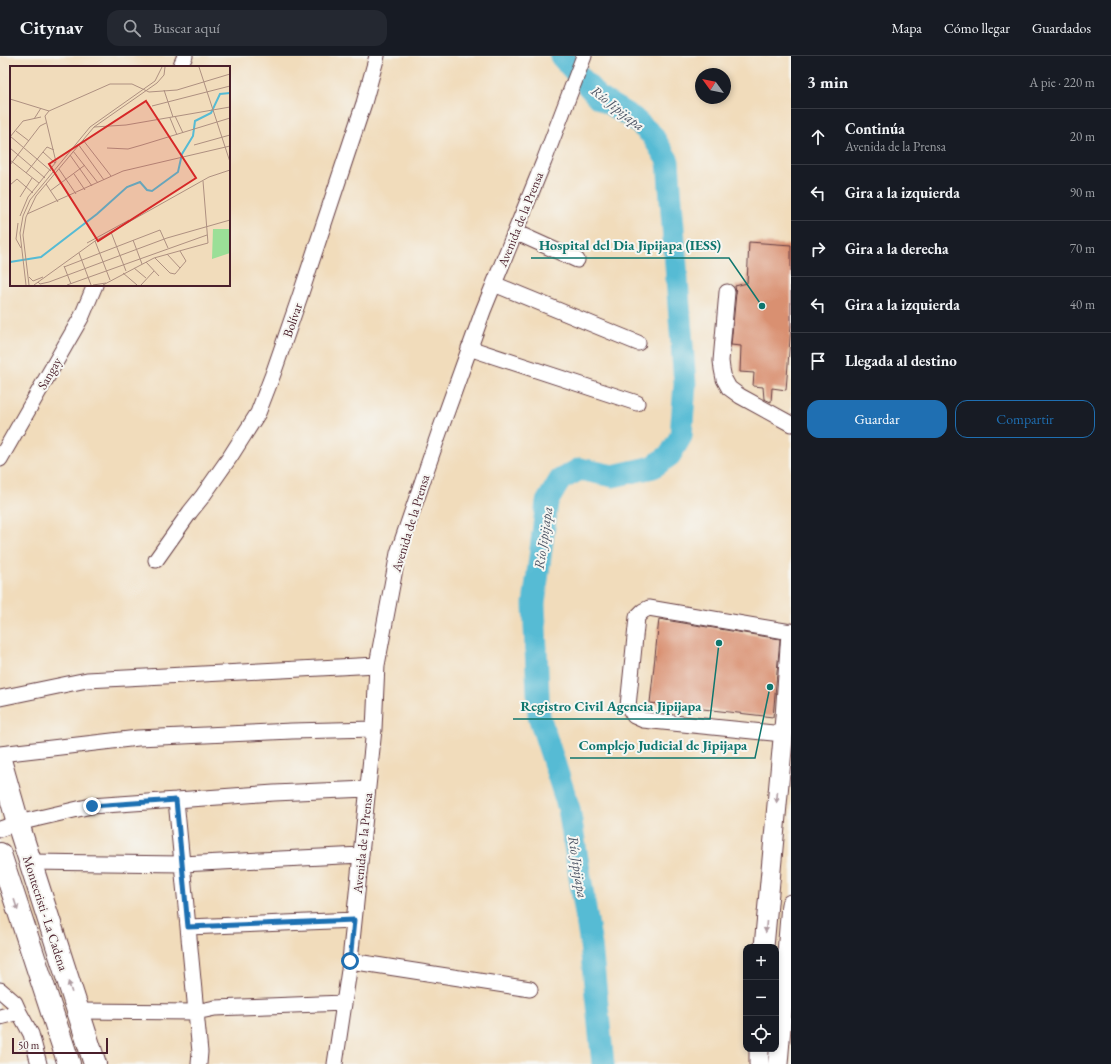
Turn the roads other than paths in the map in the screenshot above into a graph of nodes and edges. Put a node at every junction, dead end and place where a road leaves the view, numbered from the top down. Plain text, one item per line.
1 (185, 56) edge
2 (377, 56) edge
3 (582, 60) edge
4 (180, 66) edge
5 (515, 232) junction
6 (577, 260) dead end
7 (494, 284) junction
8 (95, 286) edge
9 (727, 292) dead end
10 (638, 343) dead end
11 (469, 348) junction
12 (637, 403) dead end
13 (791, 424) edge
14 (0, 460) edge
15 (156, 560) dead end
16 (791, 633) edge
17 (377, 665) junction
18 (0, 698) edge
19 (374, 729) junction
20 (783, 734) junction
21 (0, 754) edge
22 (0, 760) edge
23 (368, 789) junction
24 (176, 800) junction
25 (9, 826) edge
26 (0, 854) edge
27 (361, 856) junction
28 (30, 862) junction
29 (182, 864) junction
30 (791, 904) edge
31 (354, 920) junction
32 (188, 927) junction
33 (790, 927) edge
34 (764, 944) edge
35 (350, 961) junction
36 (530, 989) dead end
37 (0, 990) edge
38 (344, 1003) junction
39 (78, 1011) junction
40 (19, 1012) junction
41 (196, 1012) junction
42 (0, 1017) edge
43 (759, 1052) edge
44 (39, 1064) edge
45 (69, 1064) edge
46 (94, 1064) edge
47 (199, 1064) edge
48 (335, 1064) edge
49 (759, 1064) edge
50 (778, 1064) edge

1 - 4 street
2 - 15 street, Bolívar
3 - 5 street, Avenida de la Prensa
5 - 6 street
5 - 7 street, Avenida de la Prensa
7 - 10 street
7 - 11 street, Avenida de la Prensa
8 - 14 street, Sangay
9 - 13 street
11 - 12 street
11 - 17 street, Avenida de la Prensa
16 - 20 main road
16 - 20 street
17 - 18 street
17 - 19 street, Avenida de la Prensa
19 - 21 street
19 - 23 street, Avenida de la Prensa
20 -> 34 main road
22 - 25 highway, Montecristi - La Cadena
23 - 24 street
23 - 27 street, Avenida de la Prensa
24 - 25 street
24 - 29 street
25 - 28 highway, Montecristi - La Cadena
26 -> 45 highway, Montecristi - La Cadena
27 - 29 street
27 - 31 street, Avenida de la Prensa
28 - 29 street
39 -> 28 highway, Montecristi - La Cadena
29 - 32 street
30 - 33 main road
31 - 32 street
31 - 35 street, Avenida de la Prensa
32 - 41 street
33 - 50 main road
35 - 36 street
35 - 38 street, Avenida de la Prensa
37 - 40 street
38 - 41 street
38 - 48 street, Avenida de la Prensa
39 - 41 street
39 - 46 highway, Montecristi - La Cadena
40 - 42 street
40 - 44 street
41 - 47 street
43 - 49 main road

